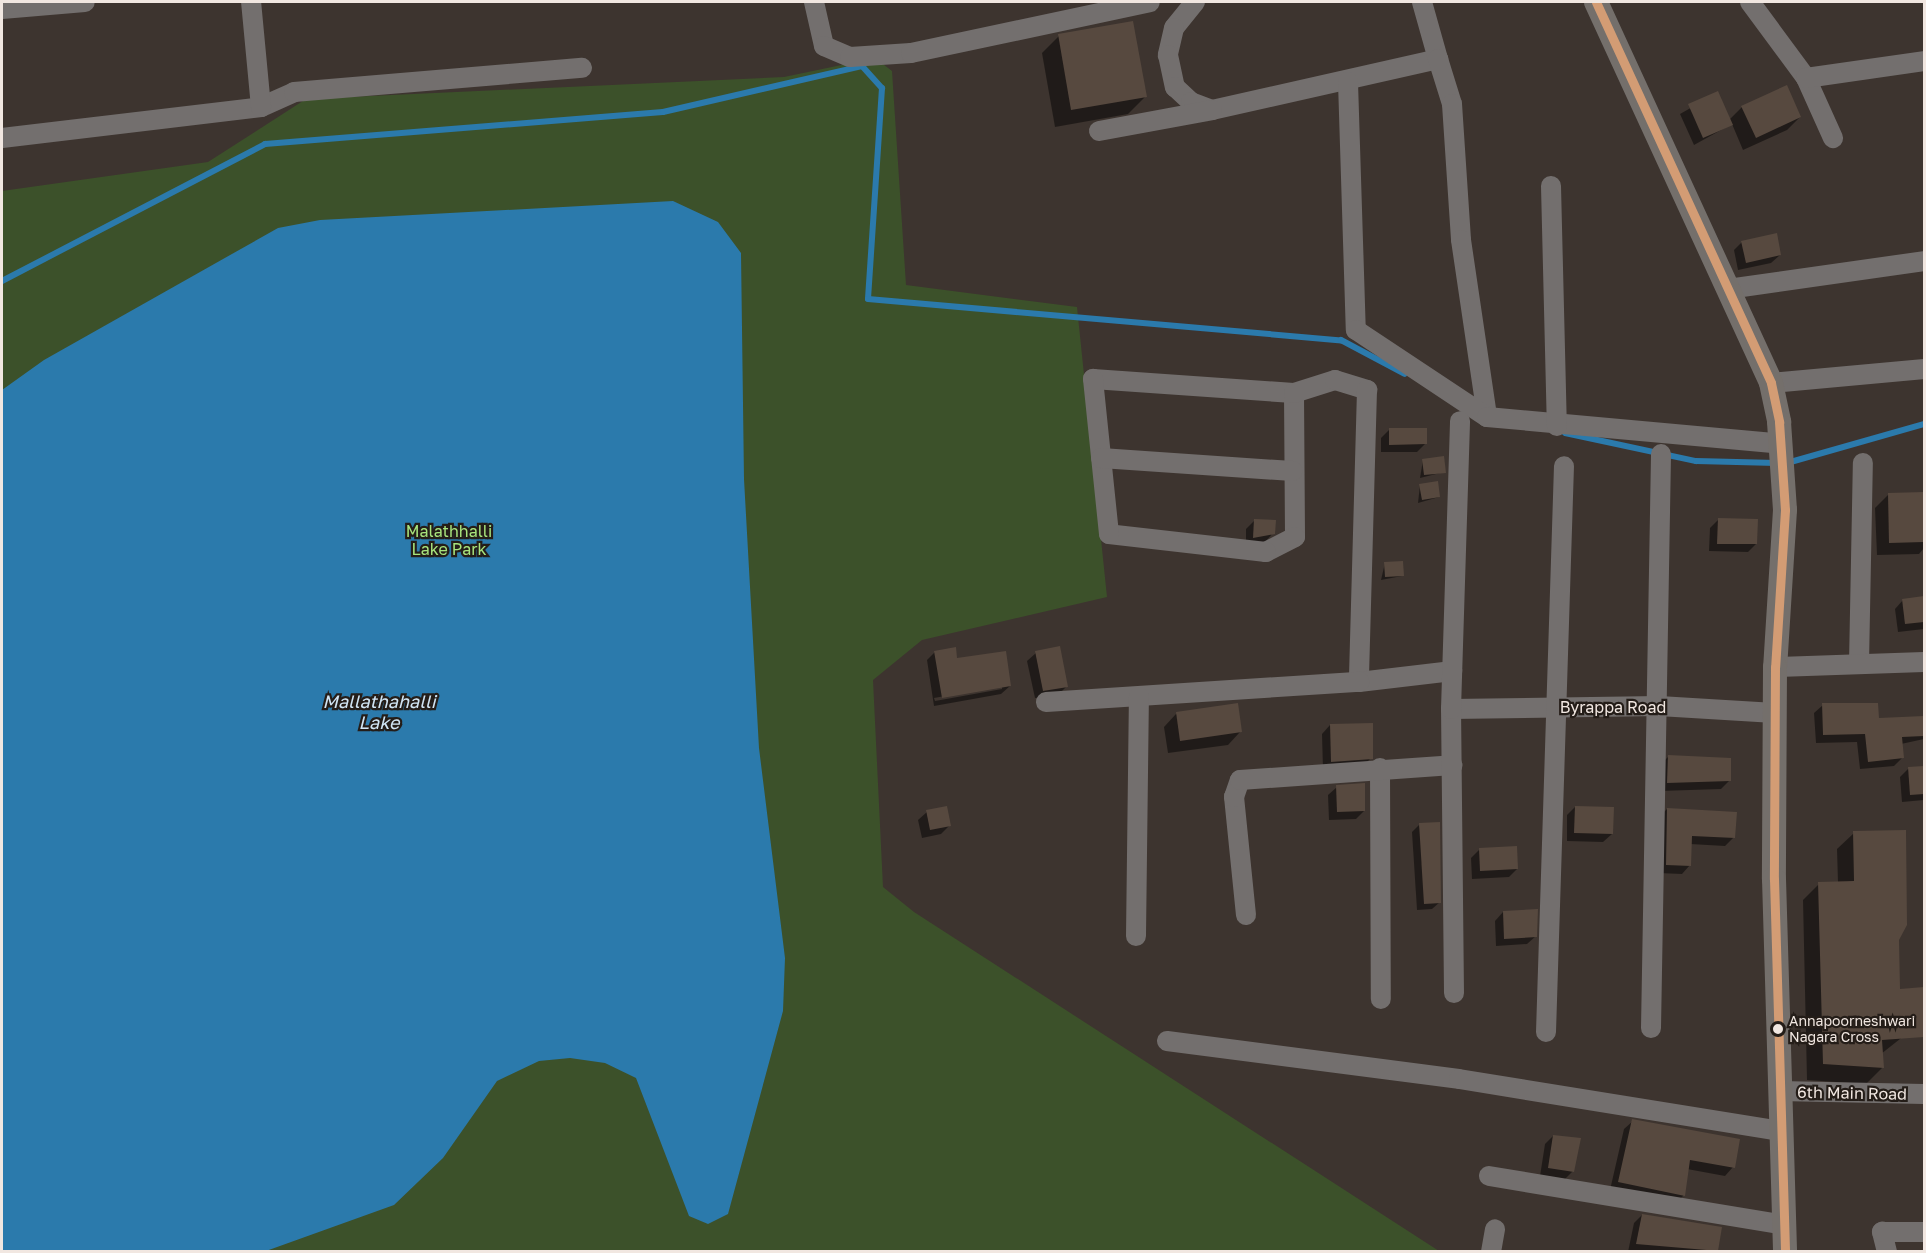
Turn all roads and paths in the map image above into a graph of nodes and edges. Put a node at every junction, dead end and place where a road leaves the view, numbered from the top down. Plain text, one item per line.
1 (85, 2) edge
2 (251, 2) edge
3 (814, 2) edge
4 (1150, 2) edge
5 (1195, 2) edge
6 (1422, 2) edge
7 (1600, 2) edge
8 (1750, 2) edge
9 (6, 6) edge
10 (1438, 59) junction
11 (1924, 61) edge
12 (582, 68) dead end
13 (1806, 78) junction
14 (1348, 82) junction
15 (261, 107) junction
16 (1212, 110) junction
17 (1098, 131) dead end
18 (2, 138) edge
19 (1833, 138) dead end
20 (1551, 186) dead end
21 (1924, 261) edge
22 (1728, 289) junction
23 (1924, 369) edge
24 (1771, 383) junction
25 (1294, 393) junction
26 (1487, 417) junction
27 (1460, 421) dead end
28 (1557, 426) junction
29 (1782, 453) junction
30 (1661, 454) dead end
31 (1101, 458) junction
32 (1863, 463) dead end
33 (1564, 466) dead end
34 (1293, 471) junction
35 (1924, 662) edge
36 (1859, 664) junction
37 (1775, 667) junction
38 (1452, 671) junction
39 (1359, 682) junction
40 (1139, 697) junction
41 (1046, 702) dead end
42 (1659, 706) junction
43 (1554, 707) junction
44 (1451, 709) junction
45 (1775, 713) junction
46 (1452, 765) junction
47 (1380, 768) junction
48 (1246, 915) dead end
49 (1136, 936) dead end
50 (1454, 993) dead end
51 (1381, 999) dead end
52 (1651, 1028) dead end
53 (1545, 1032) dead end
54 (1167, 1041) dead end
55 (1779, 1092) junction
56 (1924, 1094) edge
57 (1781, 1131) junction
58 (1489, 1176) dead end
59 (1784, 1225) junction
60 (1495, 1229) dead end
61 (1924, 1232) edge
62 (1491, 1251) edge
63 (1785, 1251) edge
64 (1887, 1251) edge

1 - 9 street
2 - 15 street
3 - 4 street
5 - 16 street
6 - 10 street
7 - 22 main road
8 - 13 street
10 - 14 street
10 - 26 street
11 - 13 street
12 - 15 street
13 - 19 street
14 - 16 street
14 - 26 street
15 - 18 street
16 - 17 street
20 - 28 street
21 - 22 street
22 - 24 main road
23 - 24 street
24 - 29 main road
25 - 31 street
25 - 34 street
25 - 39 street
26 - 28 street
27 - 38 street
28 - 29 street
29 - 37 main road
30 - 42 street
31 - 34 street
31 - 34 street
32 - 36 street
33 - 43 street
35 - 36 street
36 - 37 street
37 - 45 main road
38 - 39 street
38 - 44 street
39 - 40 street
40 - 41 street
40 - 49 street
42 - 43 street, Byrappa Road
42 - 45 street, Byrappa Road
42 - 52 street
43 - 44 street, Byrappa Road
43 - 53 street
44 - 46 street
45 - 55 main road
46 - 47 street
46 - 50 street
47 - 48 street
47 - 51 street
54 - 57 street
55 - 56 street, 6th Main Road
55 - 57 main road
57 - 59 main road
58 - 59 street
59 - 63 main road
60 - 62 street
61 - 64 street

